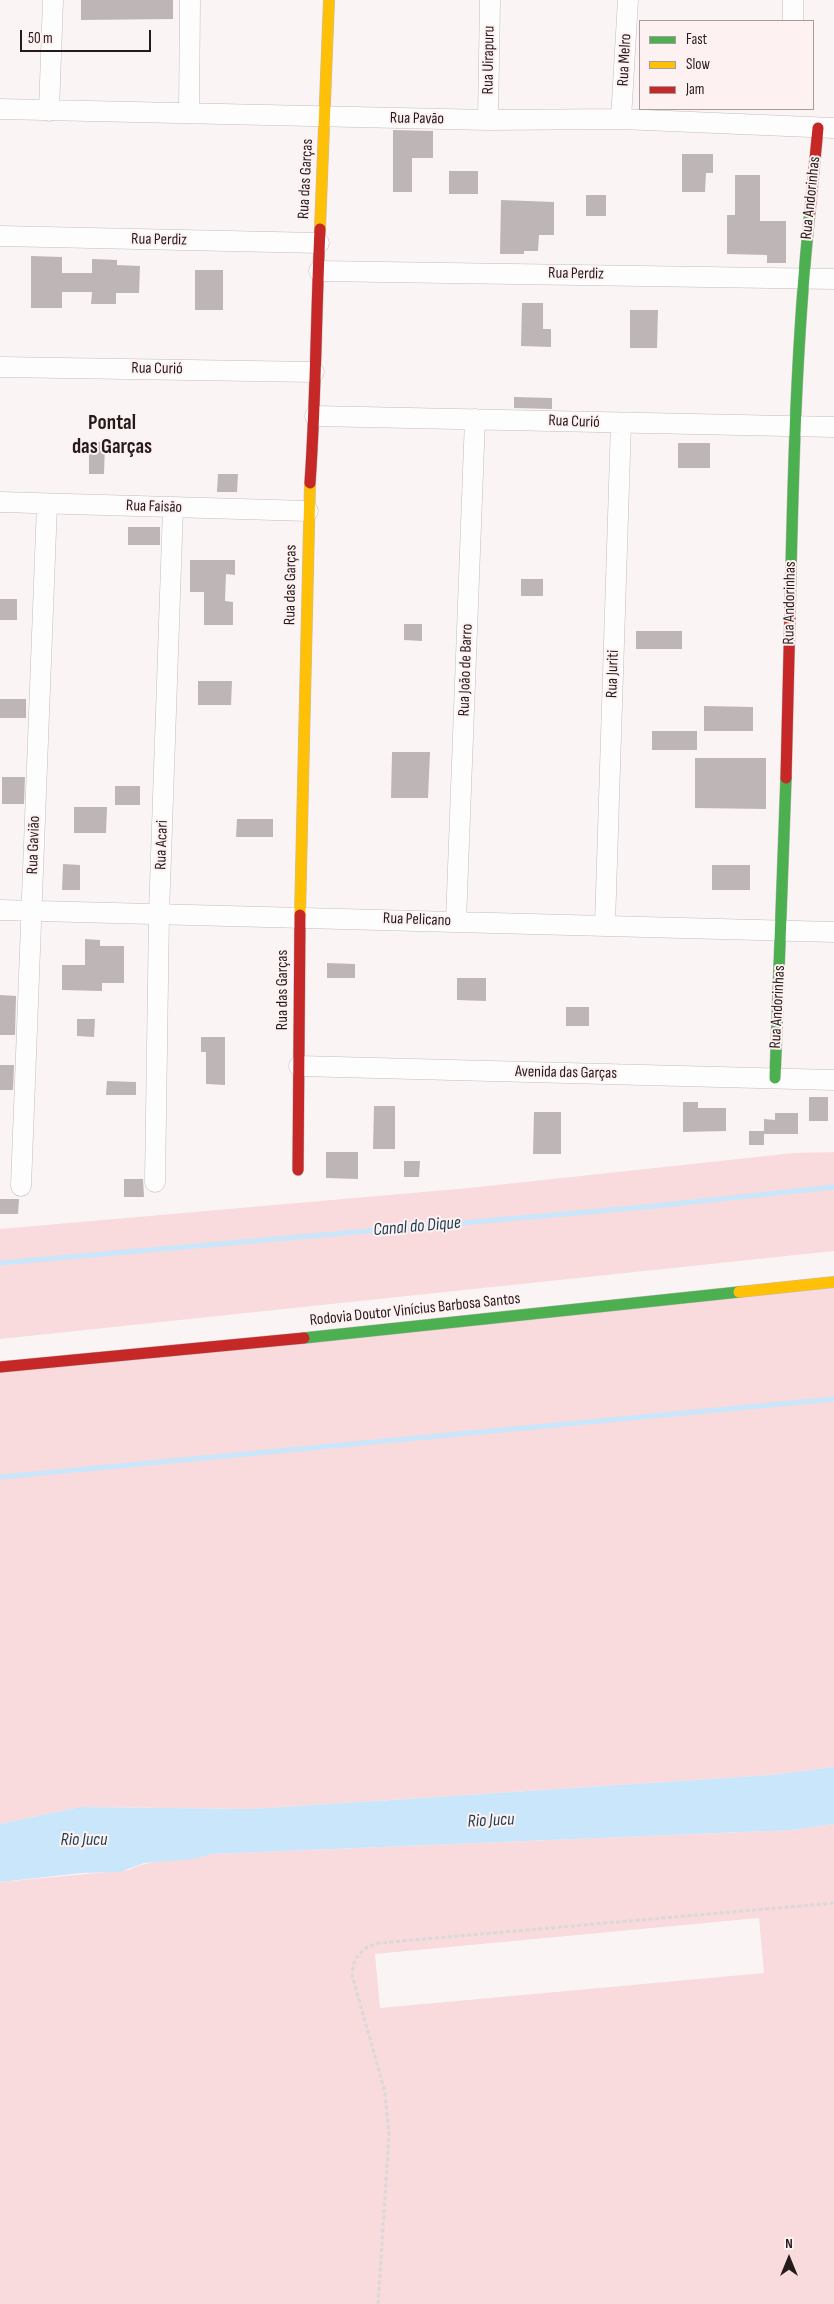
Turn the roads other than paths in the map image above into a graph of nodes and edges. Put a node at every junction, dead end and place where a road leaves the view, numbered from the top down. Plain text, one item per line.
1 (53, 0) edge
2 (190, 0) edge
3 (329, 0) edge
4 (490, 0) edge
5 (628, 0) edge
6 (793, 0) edge
7 (793, 20) edge
8 (0, 109) edge
9 (49, 112) junction
10 (188, 113) junction
11 (326, 116) junction
12 (791, 117) edge
13 (621, 119) junction
14 (488, 120) junction
15 (826, 128) edge
16 (0, 236) edge
17 (319, 244) junction
18 (319, 271) junction
19 (803, 278) junction
20 (834, 279) edge
21 (0, 367) edge
22 (314, 372) junction
23 (315, 416) junction
24 (475, 419) junction
25 (621, 423) junction
26 (794, 425) junction
27 (834, 427) edge
28 (0, 502) edge
29 (46, 504) junction
30 (173, 508) junction
31 (308, 511) junction
32 (0, 910) edge
33 (31, 911) junction
34 (159, 914) junction
35 (300, 916) junction
36 (456, 921) junction
37 (605, 924) junction
38 (782, 929) junction
39 (834, 932) edge
40 (299, 1066) junction
41 (775, 1078) junction
42 (834, 1080) edge
43 (298, 1170) dead end
44 (155, 1182) dead end
45 (21, 1186) dead end
46 (834, 1282) edge
47 (0, 1367) edge

1 - 9 street
2 - 10 street
3 - 11 street, Rua das Garças
4 - 14 street, Rua Uirapuru
5 - 13 street, Rua Melro
6 - 7 street
8 - 9 street, Rua Pavão
9 - 10 street, Rua Pavão
10 - 11 street, Rua Pavão
11 - 14 street, Rua Pavão
11 - 17 street, Rua das Garças
12 - 13 street, Rua Pavão
12 - 15 street, Rua Pavão
13 - 14 street, Rua Pavão
15 - 19 street, Rua Andorinhas
16 - 17 street, Rua Perdiz
17 - 18 street, Rua das Garças
18 - 19 street, Rua Perdiz
18 - 22 street, Rua das Garças
19 - 20 street, Rua Perdiz
19 - 26 street, Rua Andorinhas
21 - 22 street, Rua Curió
22 - 23 street, Rua das Garças
23 - 24 street, Rua Curió
23 - 31 street, Rua das Garças
24 - 25 street, Rua Curió
24 - 36 street, Rua João de Barro
25 - 26 street, Rua Curió
25 - 37 street, Rua Juriti
26 - 27 street, Rua Curió
26 - 38 street, Rua Andorinhas
28 - 29 street, Rua Faisão
29 - 30 street, Rua Faisão
29 - 33 street, Rua Gavião
30 - 31 street, Rua Faisão
30 - 34 street, Rua Acari
31 - 35 street, Rua das Garças
32 - 33 street, Rua Pelicano
33 - 34 street, Rua Pelicano
33 - 45 street, Rua Gavião
34 - 35 street, Rua Pelicano
34 - 44 street, Rua Acari
35 - 36 street, Rua Pelicano
35 - 40 street, Rua das Garças
36 - 37 street, Rua Pelicano
37 - 38 street, Rua Pelicano
38 - 39 street, Rua Pelicano
38 - 41 street, Rua Andorinhas
40 - 41 street, Avenida das Garças
40 - 43 street, Rua das Garças
41 - 42 street, Avenida das Garças
46 - 47 street, Rodovia Doutor Vinícius Barbosa Santos

